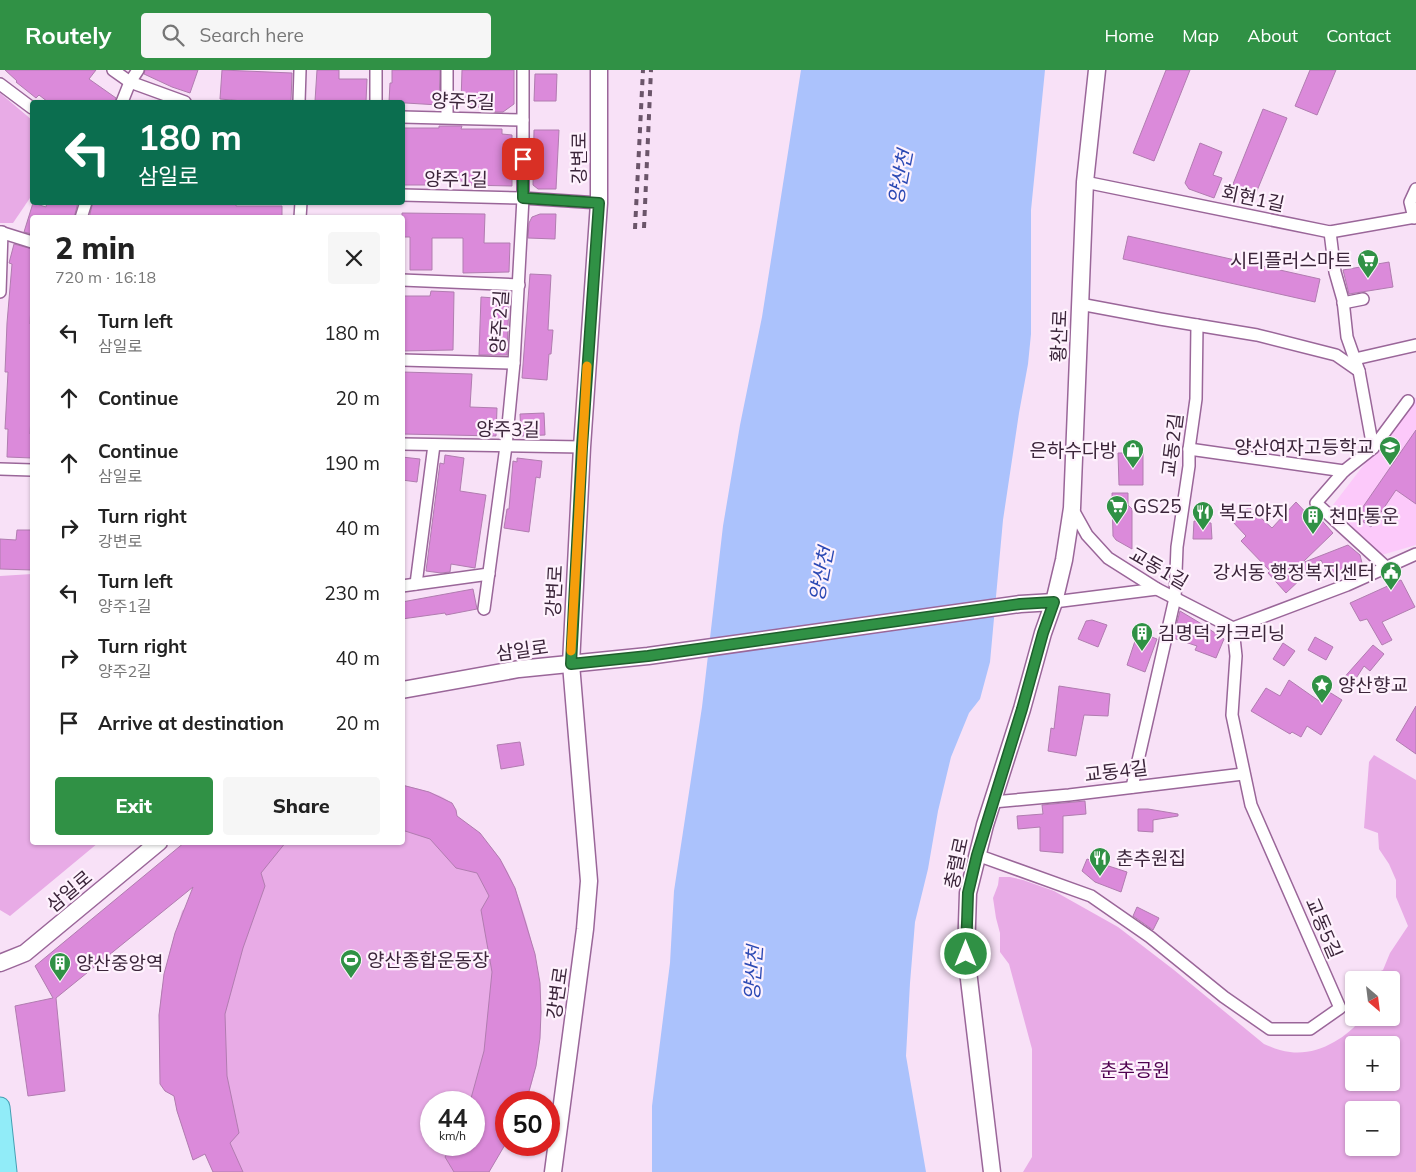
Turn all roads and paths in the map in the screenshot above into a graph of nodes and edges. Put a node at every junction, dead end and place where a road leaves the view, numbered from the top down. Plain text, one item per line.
1 (113, 70) edge
2 (138, 70) edge
3 (300, 70) edge
4 (376, 70) edge
5 (447, 70) edge
6 (523, 70) edge
7 (599, 70) edge
8 (1097, 70) edge
9 (130, 82) junction
10 (0, 84) edge
11 (123, 100) edge
12 (180, 100) edge
13 (299, 100) edge
14 (376, 100) edge
15 (30, 106) edge
16 (405, 116) edge
17 (447, 117) junction
18 (523, 120) junction
19 (1086, 182) junction
20 (1416, 189) edge
21 (405, 195) edge
22 (523, 198) junction
23 (599, 203) junction
24 (1415, 217) edge
25 (1, 232) edge
26 (1330, 232) junction
27 (30, 241) edge
28 (405, 280) edge
29 (519, 285) junction
30 (0, 292) edge
31 (1364, 298) dead end
32 (1344, 303) junction
33 (1080, 304) junction
34 (1197, 326) junction
35 (1416, 345) edge
36 (1355, 359) junction
37 (405, 360) edge
38 (514, 363) junction
39 (1359, 371) junction
40 (1408, 401) dead end
41 (405, 444) edge
42 (434, 445) junction
43 (506, 446) junction
44 (582, 447) junction
45 (1373, 448) junction
46 (1189, 449) junction
47 (0, 469) edge
48 (30, 470) edge
49 (1344, 472) junction
50 (1072, 508) junction
51 (1416, 554) edge
52 (1386, 568) junction
53 (489, 574) junction
54 (416, 584) junction
55 (405, 586) edge
56 (1157, 589) junction
57 (1175, 598) junction
58 (1054, 602) junction
59 (484, 609) dead end
60 (1233, 628) junction
61 (571, 664) junction
62 (405, 689) edge
63 (1243, 774) junction
64 (1132, 786) junction
65 (993, 802) junction
66 (155, 845) edge
67 (977, 855) junction
68 (0, 963) edge
69 (0, 1108) edge
70 (8, 1172) edge
71 (553, 1172) edge
72 (992, 1172) edge

1 - 9 street
2 - 9 street
3 - 13 street
4 - 14 street
5 - 17 street
6 - 18 street, 양주2길
7 - 23 main road, 강변로
8 - 19 main road, 황산로
9 - 11 street
9 - 12 street
10 - 15 street
16 - 17 street, 양주5길
17 - 18 street, 양주5길
18 - 22 street, 양주2길
19 - 26 street, 회현1길
19 - 33 main road, 황산로
20 - 24 street, 회현1길
21 - 22 street, 양주1길
22 - 23 street, 양주1길
22 - 29 street, 양주2길
23 - 44 main road, 강변로
24 - 26 street, 회현1길
25 - 27 street
25 - 30 street
26 - 32 street
28 - 29 street
29 - 38 street, 양주2길
31 - 32 street
32 - 36 street
33 - 34 street
33 - 50 main road, 황산로
34 - 39 street
34 - 46 street, 교동2길
35 - 36 street
36 - 39 street
37 - 38 street
38 - 43 street, 양주2길
39 - 45 street
40 - 45 street
41 - 42 street, 양주3길
42 - 43 street, 양주3길
42 - 54 street
43 - 44 street, 양주3길
43 - 53 street, 양주2길
44 - 61 main road, 강변로
45 - 49 street
46 - 49 street
46 - 57 street, 교동2길
47 - 48 street
49 - 52 street
50 - 56 street, 교동1길
50 - 58 main road, 황산로
51 - 52 street
52 - 60 street
53 - 54 street
53 - 59 street, 양주2길
54 - 55 street
56 - 57 street, 교동1길
56 - 58 street
57 - 60 street, 교동1길
57 - 64 street, 교동2길
58 - 61 main road, 삼일로
58 - 65 main road, 충렬로
60 - 63 street, 교동5길
61 - 62 main road, 삼일로
61 - 71 main road, 강변로
63 - 64 street, 교동4길
63 - 67 street, 교동5길
64 - 65 street, 교동4길
65 - 67 main road, 충렬로
66 - 68 main road, 삼일로
67 - 72 main road, 충렬로
69 - 70 main road

